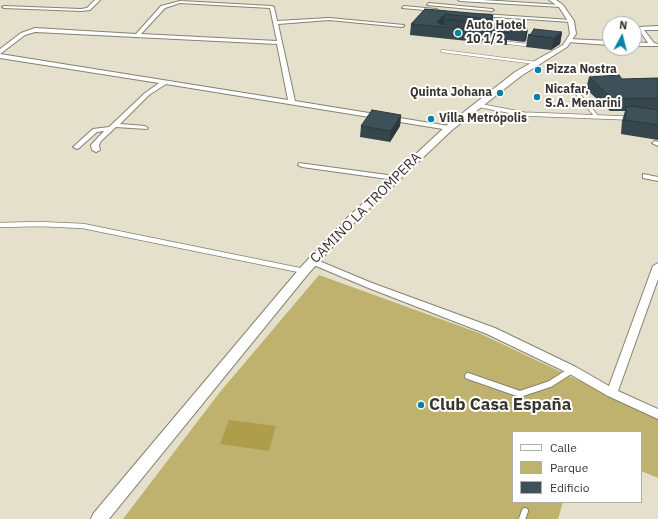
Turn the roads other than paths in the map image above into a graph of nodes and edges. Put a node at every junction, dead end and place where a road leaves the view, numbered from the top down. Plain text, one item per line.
1 (14, 0) edge
2 (98, 0) edge
3 (460, 0) edge
4 (552, 0) edge
5 (228, 2) edge
6 (418, 3) dead end
7 (561, 6) junction
8 (404, 7) dead end
9 (2, 9) edge
10 (298, 19) dead end
11 (329, 19) junction
12 (570, 19) junction
13 (276, 23) junction
14 (402, 26) dead end
15 (658, 28) edge
16 (137, 36) junction
17 (522, 37) edge
18 (530, 38) junction
19 (536, 39) edge
20 (494, 41) edge
21 (566, 41) junction
22 (280, 43) junction
23 (602, 43) edge
24 (642, 44) edge
25 (655, 45) edge
26 (442, 51) dead end
27 (0, 52) edge
28 (0, 56) edge
29 (536, 64) junction
30 (164, 83) junction
31 (577, 93) dead end
32 (292, 103) junction
33 (477, 105) junction
34 (597, 117) junction
35 (626, 118) edge
36 (112, 127) junction
37 (145, 128) dead end
38 (449, 128) junction
39 (77, 147) dead end
40 (96, 150) dead end
41 (302, 165) dead end
42 (646, 176) dead end
43 (395, 178) junction
44 (658, 179) edge
45 (0, 226) edge
46 (308, 266) junction
47 (658, 266) edge
48 (572, 370) junction
49 (468, 376) dead end
50 (612, 393) junction
51 (658, 414) edge
52 (525, 511) dead end
53 (99, 519) edge
54 (522, 519) edge

1 - 9 street
2 - 9 street
3 - 7 street
4 - 7 street
5 - 13 street
5 - 16 street
6 - 12 street
7 - 12 street
8 - 12 street
10 - 11 street
11 - 13 street
11 - 14 street
12 - 21 street
13 - 22 street
15 - 25 street
16 - 22 street
16 - 27 street
17 - 18 lane
18 - 19 lane
18 - 20 lane
21 - 23 street
21 - 29 street, CAMINO LA TROMPERA
22 - 32 street
24 - 25 street
26 - 29 lane
28 - 30 street
29 - 33 street, CAMINO LA TROMPERA
30 - 32 street
30 - 36 street
31 - 34 lane
32 - 38 street
33 - 34 lane
33 - 38 street, CAMINO LA TROMPERA
34 - 35 lane
36 - 37 street
36 - 39 street
36 - 40 street
38 - 43 street, CAMINO LA TROMPERA
41 - 43 street
42 - 44 street
43 - 46 street, CAMINO LA TROMPERA
45 - 46 lane
46 - 48 street
46 - 53 street, CAMINO LA TROMPERA
47 - 50 street
48 - 49 lane
48 - 50 street
50 - 51 street
52 - 54 lane

